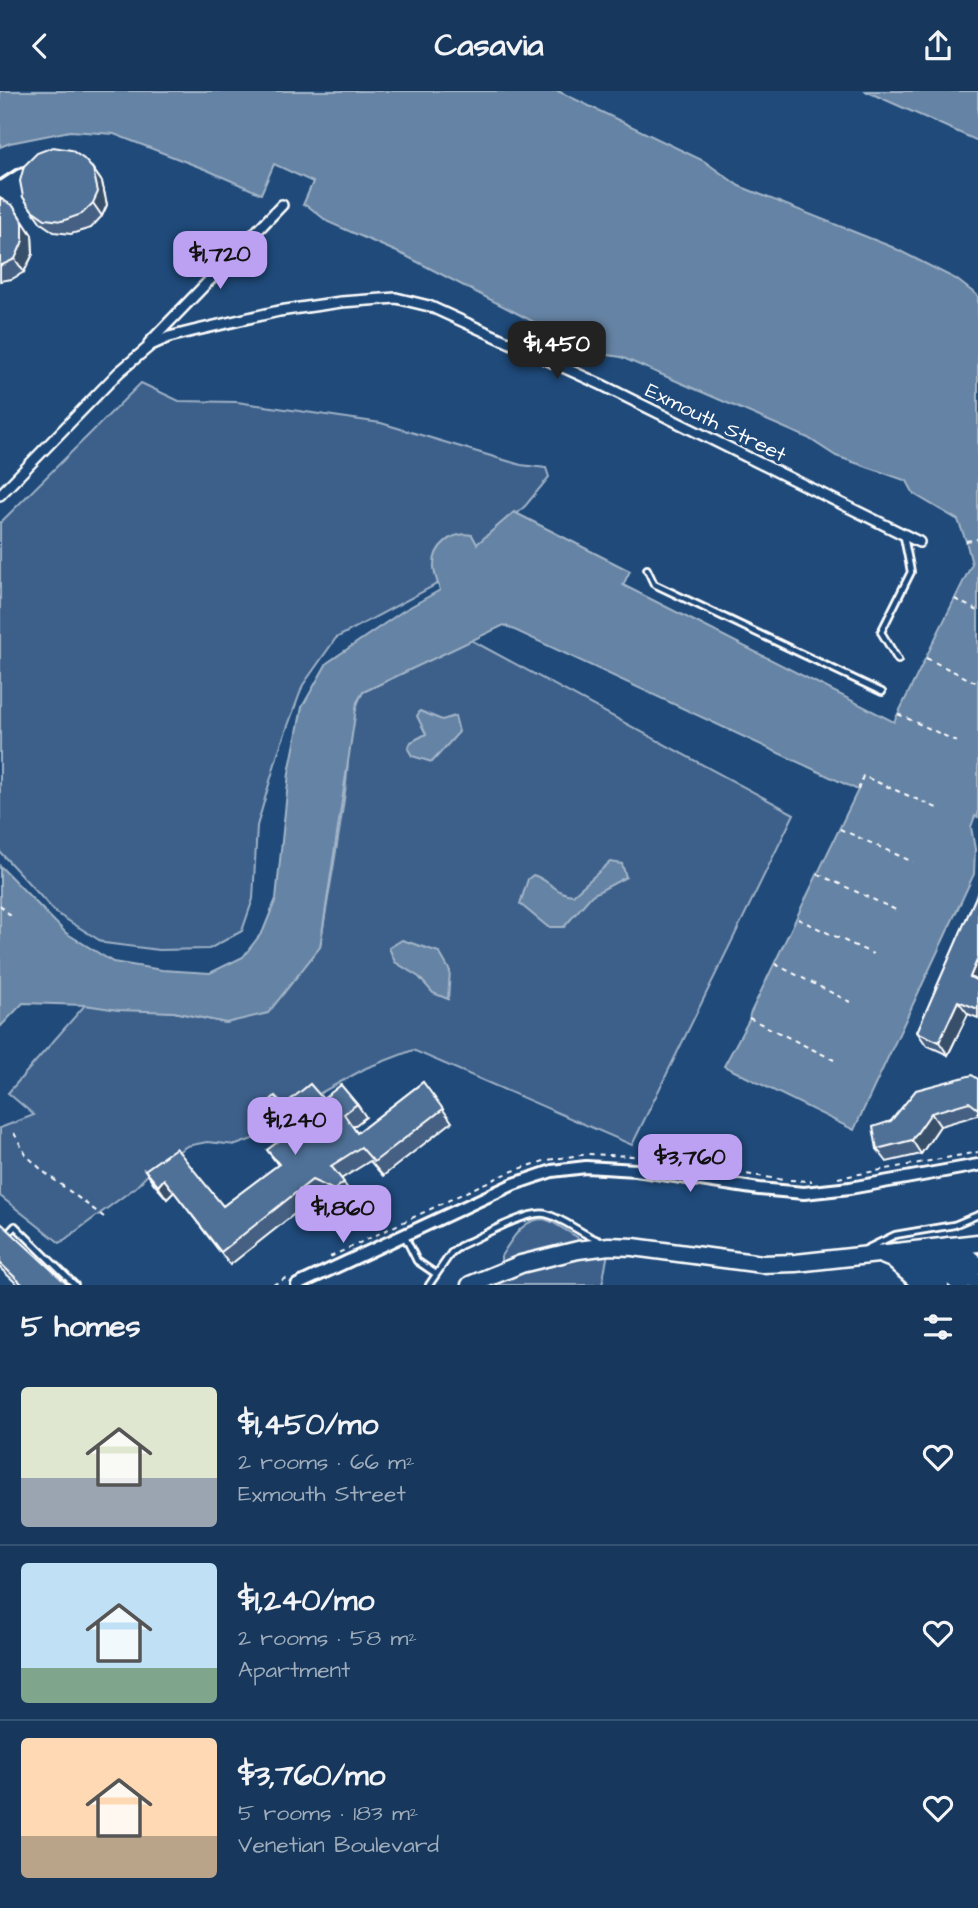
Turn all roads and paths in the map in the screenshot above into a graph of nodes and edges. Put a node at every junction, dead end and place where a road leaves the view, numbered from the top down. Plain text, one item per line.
1 (282, 205) dead end
2 (136, 356) junction
3 (0, 495) edge
4 (904, 534) junction
5 (978, 539) edge
6 (966, 541) dead end
7 (919, 542) dead end
8 (647, 569) dead end
9 (955, 599) dead end
10 (978, 611) edge
11 (926, 658) dead end
12 (898, 660) dead end
13 (977, 683) edge
14 (882, 692) dead end
15 (898, 714) dead end
16 (960, 743) dead end
17 (858, 790) dead end
18 (939, 809) dead end
19 (840, 829) dead end
20 (913, 862) dead end
21 (818, 874) dead end
22 (0, 905) edge
23 (895, 910) dead end
24 (13, 918) dead end
25 (798, 919) dead end
26 (873, 954) dead end
27 (775, 964) dead end
28 (850, 1002) dead end
29 (749, 1018) dead end
30 (834, 1060) dead end
31 (13, 1133) dead end
32 (978, 1152) edge
33 (978, 1165) edge
34 (815, 1181) dead end
35 (831, 1181) dead end
36 (978, 1215) edge
37 (104, 1217) dead end
38 (404, 1234) junction
39 (0, 1242) edge
40 (621, 1246) junction
41 (948, 1246) junction
42 (974, 1246) edge
43 (921, 1249) junction
44 (887, 1253) junction
45 (331, 1256) dead end
46 (850, 1257) junction
47 (978, 1266) edge
48 (436, 1274) junction
49 (296, 1279) edge
50 (75, 1285) edge
51 (272, 1285) edge
52 (429, 1285) edge
53 (470, 1285) edge
54 (922, 1285) edge
55 (940, 1285) edge
56 (961, 1285) edge
57 (978, 1285) edge

1 - 2 street, Exmouth Street
2 - 3 street, Exmouth Street
2 - 4 street, Exmouth Street
4 - 7 street, Exmouth Street
4 - 12 lane
5 - 6 path
8 - 14 lane
9 - 10 path
11 - 13 path
15 - 16 path
17 - 18 path
19 - 20 path
21 - 23 path
22 - 24 path
25 - 26 path
27 - 28 path
29 - 30 path
31 - 37 path
32 - 35 path
33 - 38 street
34 - 45 path
36 - 46 lane
38 - 48 lane
38 - 49 street
39 - 50 lane
40 - 46 highway
40 - 48 lane
40 - 53 highway
41 - 42 highway
41 - 43 highway
41 - 47 highway
43 - 44 highway
43 - 56 highway
43 - 57 highway
44 - 46 highway
44 - 54 highway
44 - 55 highway
48 - 52 lane
49 - 51 path

